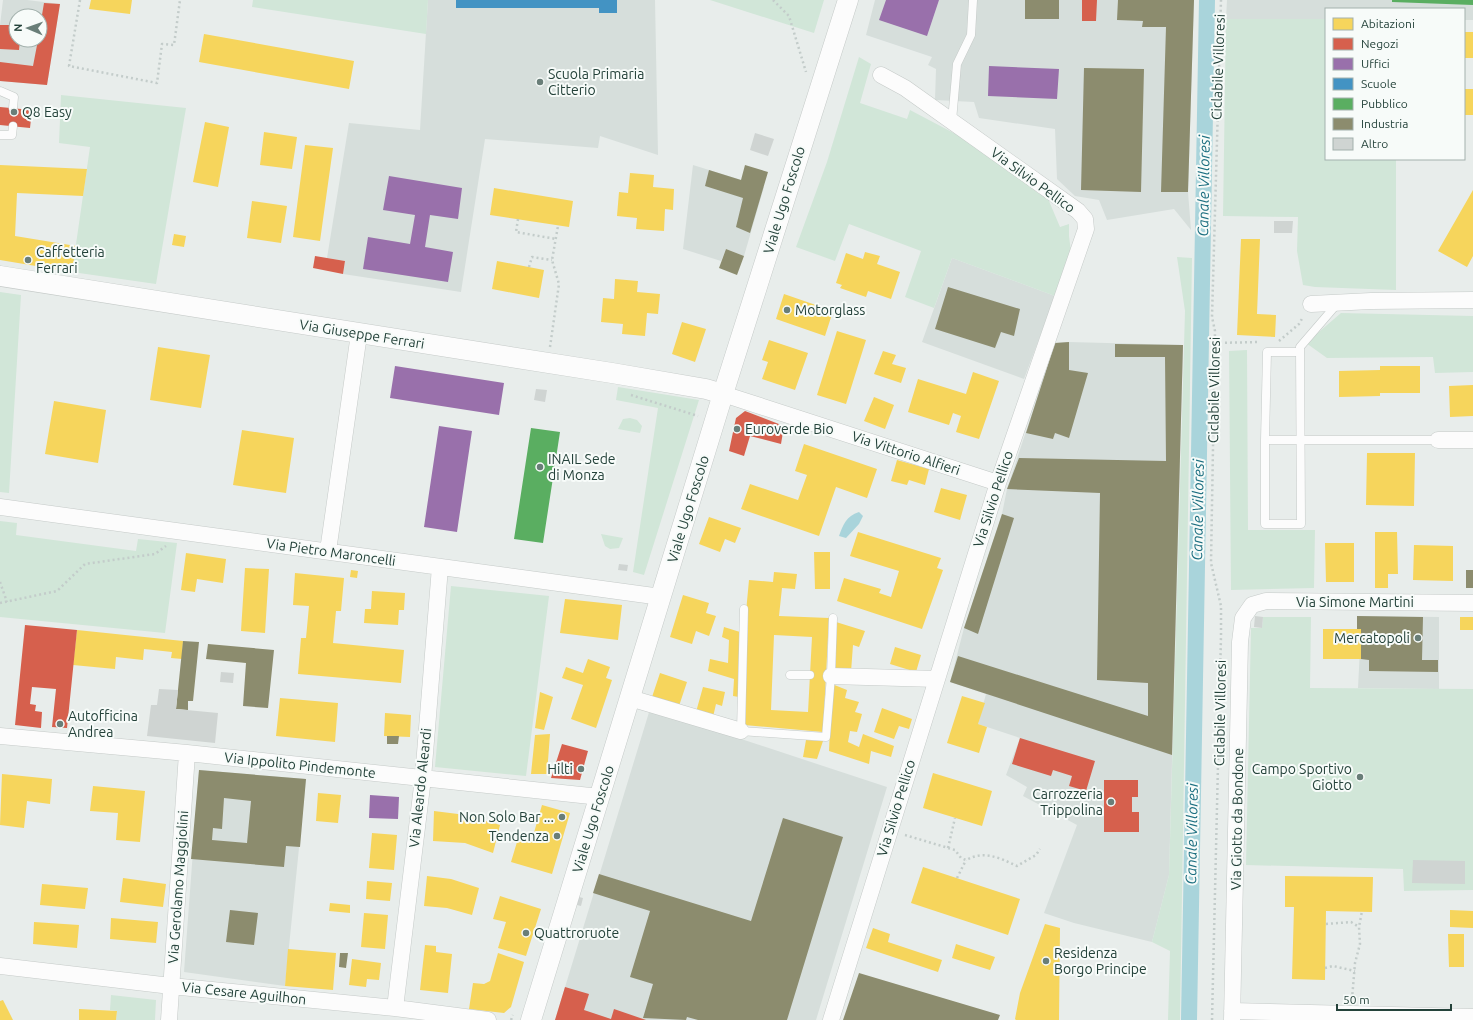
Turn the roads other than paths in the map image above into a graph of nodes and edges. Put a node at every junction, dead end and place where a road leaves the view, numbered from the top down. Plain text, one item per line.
1 (848, 0) edge
2 (973, 0) edge
3 (881, 75) dead end
4 (0, 91) edge
5 (13, 108) dead end
6 (952, 121) junction
7 (13, 126) dead end
8 (0, 135) edge
9 (0, 276) edge
10 (1473, 300) edge
11 (1339, 302) junction
12 (1311, 304) road end
13 (359, 334) junction
14 (1300, 352) junction
15 (723, 394) junction
16 (1265, 440) junction
17 (1302, 440) junction
18 (1438, 440) joint
19 (1473, 440) edge
20 (998, 483) junction
21 (0, 507) edge
22 (328, 552) junction
23 (440, 567) junction
24 (661, 597) junction
25 (1473, 603) edge
26 (744, 609) dead end
27 (833, 618) dead end
28 (1243, 618) joint
29 (790, 675) dead end
30 (810, 675) dead end
31 (828, 676) junction
32 (937, 679) junction
33 (630, 698) junction
34 (741, 731) junction
35 (0, 736) edge
36 (187, 753) junction
37 (423, 778) junction
38 (600, 797) junction
39 (0, 966) edge
40 (171, 986) junction
41 (395, 1008) junction
42 (1232, 1015) edge
43 (1473, 1017) edge
44 (169, 1020) edge
45 (488, 1020) edge
46 (531, 1020) edge
47 (832, 1020) edge

1 - 15 street, Viale Ugo Foscolo
2 - 6 lane
3 - 6 street, Via Silvio Pellico
4 - 5 lane
6 - 20 street, Via Silvio Pellico
7 - 8 lane
9 - 13 street, Via Giuseppe Ferrari
10 - 11 street
11 - 12 street
11 - 14 lane
13 - 15 street, Via Giuseppe Ferrari
13 - 22 street
14 - 16 lane
14 - 17 lane
15 - 20 street, Via Vittorio Alfieri
15 - 24 street, Viale Ugo Foscolo
16 - 17 lane
16 - 17 lane
17 - 18 lane
18 - 19 street
20 - 32 street, Via Silvio Pellico
21 - 22 street, Via Pietro Maroncelli
22 - 23 street, Via Pietro Maroncelli
23 - 24 street, Via Pietro Maroncelli
23 - 37 street, Via Aleardo Aleardi
24 - 33 street, Viale Ugo Foscolo
25 - 28 street, Via Simone Martini
26 - 34 lane
27 - 31 lane
28 - 42 street, Via Giotto da Bondone
29 - 30 lane
31 - 32 street
31 - 34 lane
32 - 47 street, Via Silvio Pellico
33 - 34 street
33 - 38 street, Viale Ugo Foscolo
35 - 36 street, Via Ippolito Pindemonte
36 - 37 street, Via Ippolito Pindemonte
36 - 40 street, Via Gerolamo Maggiolini
37 - 38 street, Via Ippolito Pindemonte
37 - 41 street, Via Aleardo Aleardi
38 - 46 street, Viale Ugo Foscolo
39 - 40 street, Via Cesare Aguilhon
40 - 41 street, Via Cesare Aguilhon
40 - 44 street, Via Gerolamo Maggiolini
41 - 45 street, Via Cesare Aguilhon
42 - 43 street

